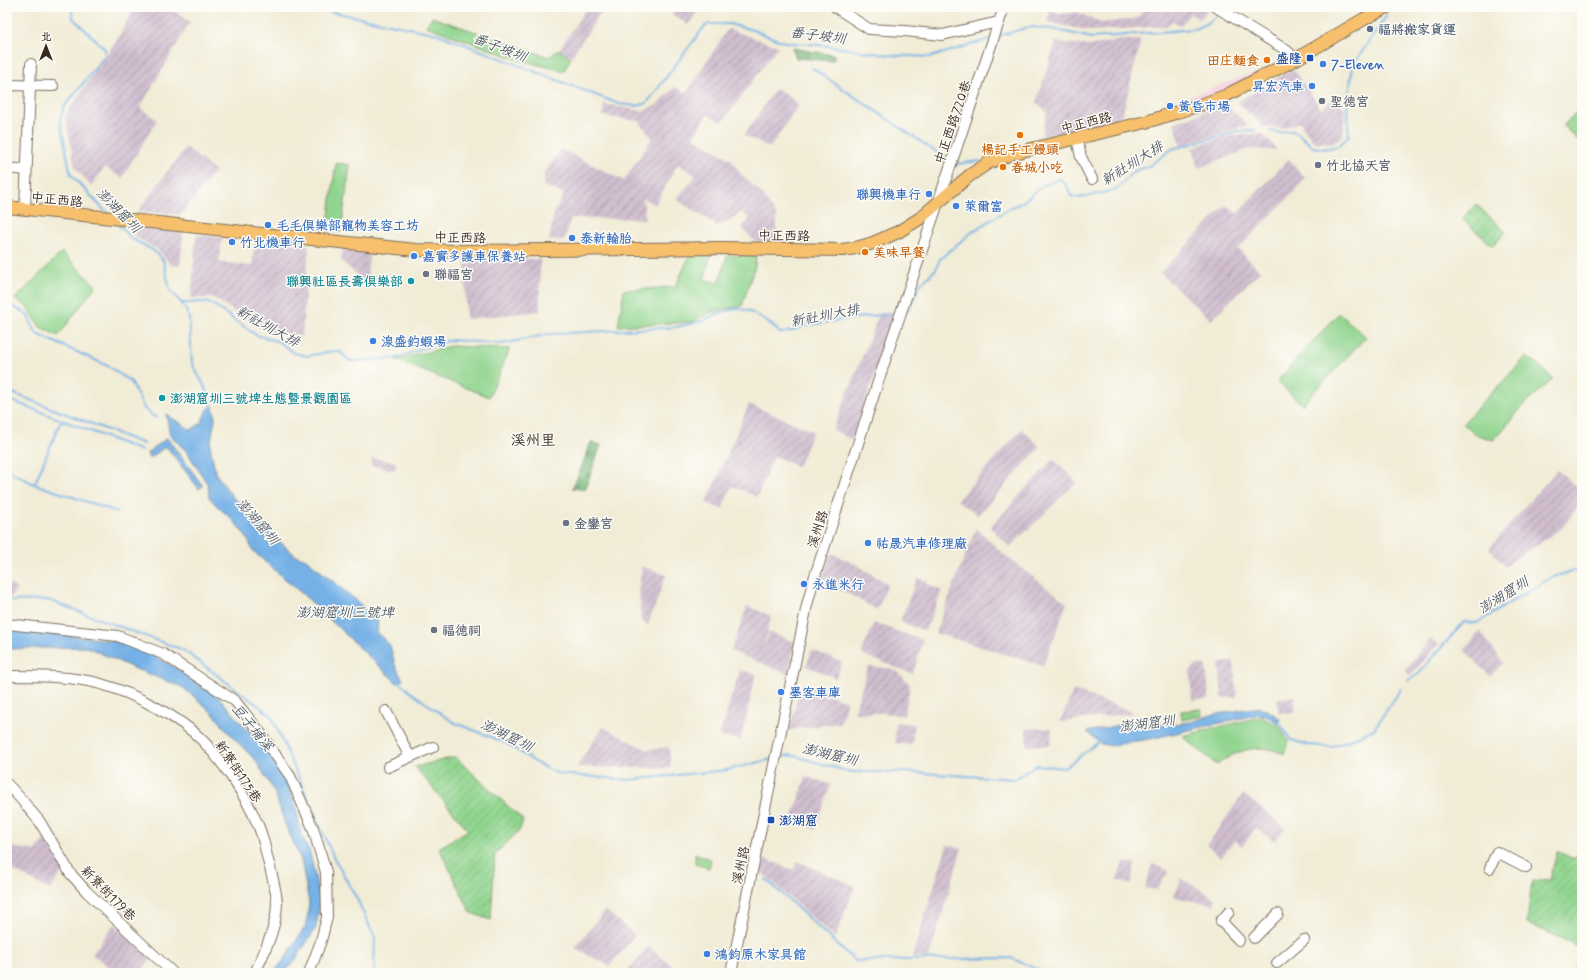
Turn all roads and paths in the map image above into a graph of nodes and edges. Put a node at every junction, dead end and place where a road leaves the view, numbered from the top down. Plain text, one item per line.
1 (835, 7) edge
2 (1004, 7) edge
3 (1216, 7) edge
4 (1387, 7) edge
5 (998, 22) junction
6 (1296, 59) junction
7 (32, 64) dead end
8 (7, 85) edge
9 (30, 85) junction
10 (53, 86) dead end
11 (1077, 139) junction
12 (7, 168) edge
13 (26, 170) junction
14 (1092, 179) dead end
15 (938, 202) junction
16 (7, 207) edge
17 (25, 209) junction
18 (7, 624) edge
19 (7, 676) edge
20 (386, 711) dead end
21 (433, 747) dead end
22 (410, 757) junction
23 (388, 767) dead end
24 (7, 784) edge
25 (1526, 867) dead end
26 (1490, 868) dead end
27 (1229, 912) dead end
28 (1278, 914) dead end
29 (1254, 938) dead end
30 (1239, 940) dead end
31 (1304, 940) dead end
32 (1277, 963) dead end
33 (1582, 971) edge
34 (173, 973) edge
35 (255, 973) edge
36 (309, 973) edge
37 (731, 973) edge
38 (1579, 973) edge

1 - 5 street
2 - 5 street, 中正西路720巷
3 - 6 street
4 - 6 main road, 中正西路
5 - 15 street, 中正西路720巷
6 - 11 main road, 中正西路
7 - 9 street
8 - 9 street
9 - 10 street
9 - 13 street
11 - 14 street
11 - 15 main road, 中正西路
12 - 13 street
13 - 17 street
15 - 17 main road, 中正西路
15 - 37 street, 溪州路
16 - 17 main road, 中正西路
18 - 36 street
19 - 35 street, 新寮街175巷
20 - 22 street
21 - 22 street
22 - 23 street
24 - 34 street, 新寮街179巷
25 - 26 street
27 - 30 street
28 - 29 street
31 - 32 street
33 - 38 street

